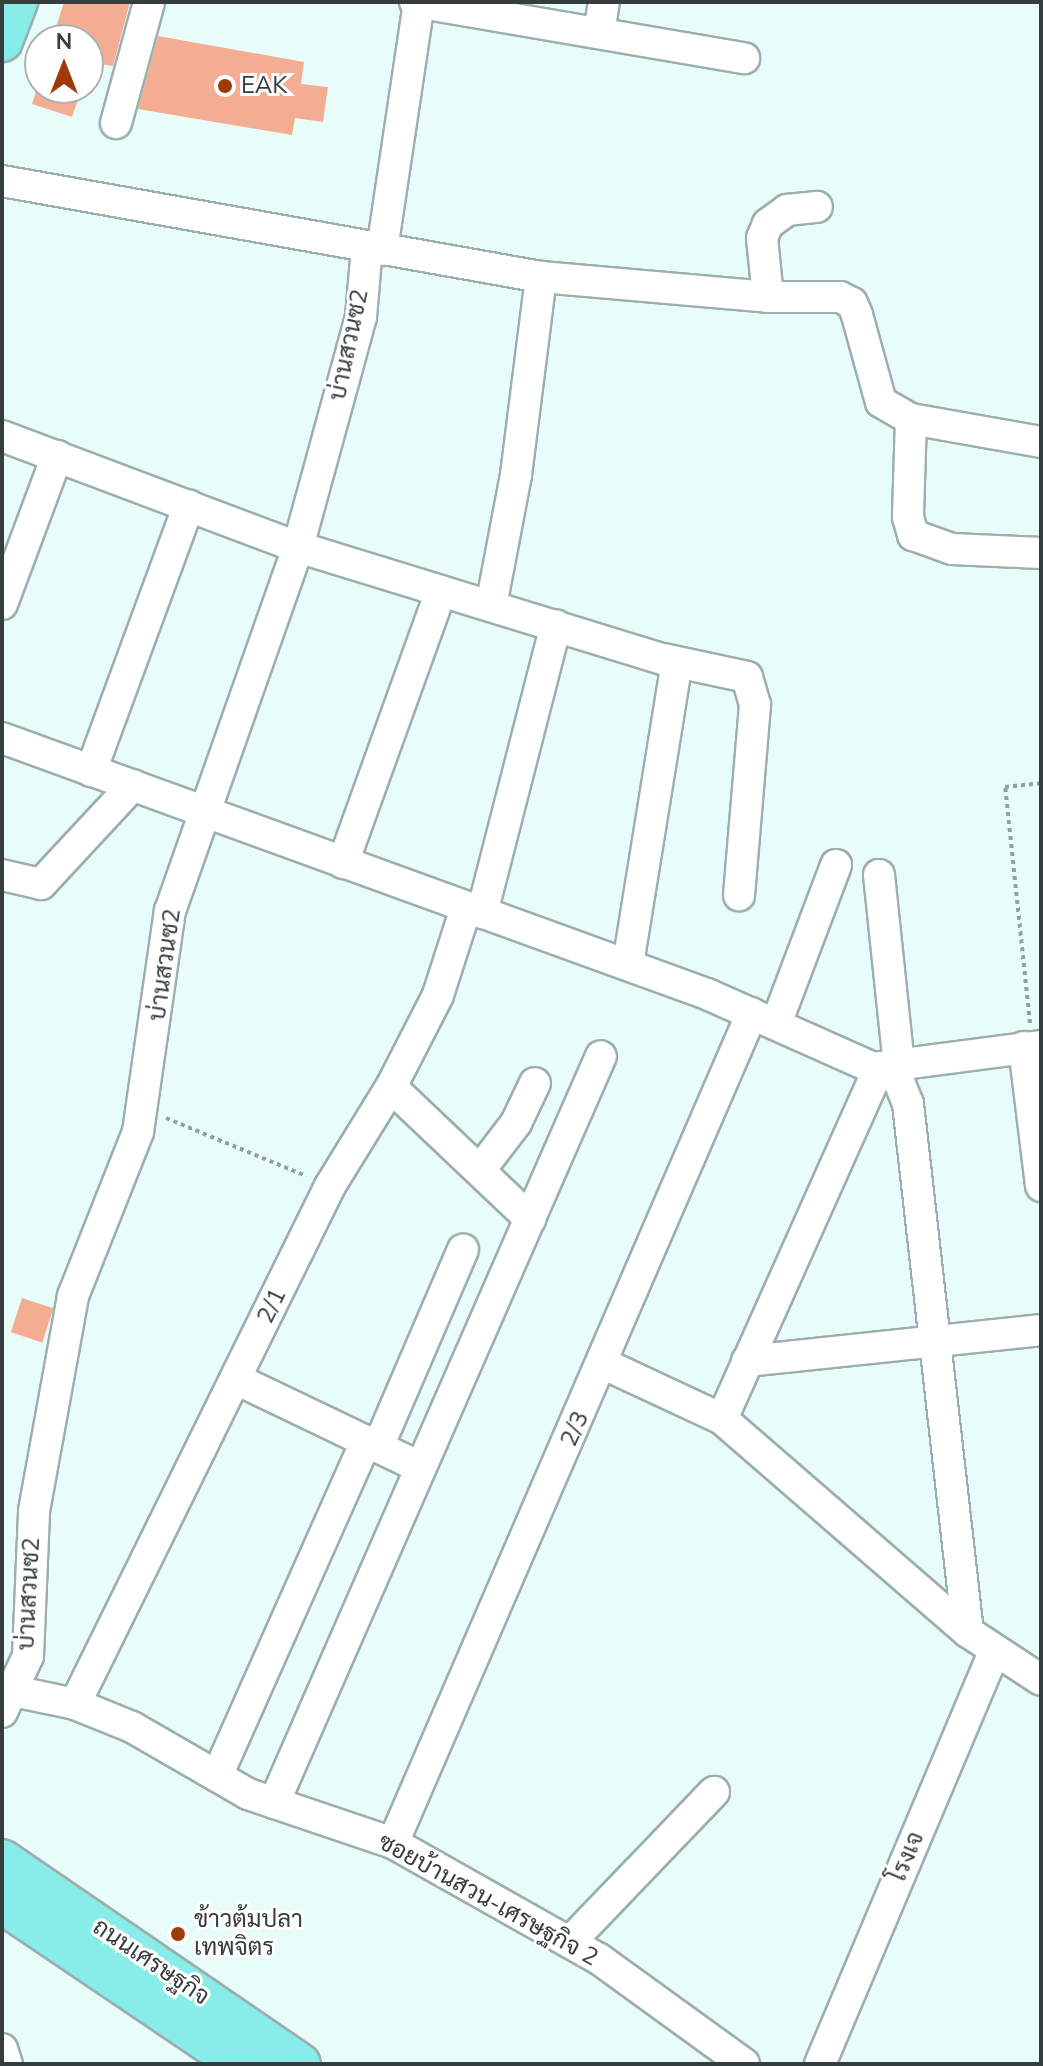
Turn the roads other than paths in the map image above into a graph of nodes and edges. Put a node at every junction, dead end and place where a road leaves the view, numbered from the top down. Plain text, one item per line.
1 (17, 2) edge
2 (149, 2) edge
3 (417, 2) edge
4 (604, 2) edge
5 (599, 33) junction
6 (2, 41) edge
7 (744, 58) dead end
8 (116, 123) dead end
9 (2, 181) edge
10 (817, 207) dead end
11 (375, 249) junction
12 (541, 277) junction
13 (768, 297) junction
14 (911, 419) junction
15 (2, 437) edge
16 (1041, 442) edge
17 (57, 456) junction
18 (189, 505) junction
19 (298, 547) junction
20 (1041, 553) edge
21 (441, 591) junction
22 (2, 604) edge
23 (491, 606) junction
24 (556, 625) junction
25 (677, 663) junction
26 (2, 738) edge
27 (91, 771) junction
28 (133, 785) junction
29 (203, 813) junction
30 (343, 863) junction
31 (836, 865) dead end
32 (2, 875) edge
33 (879, 875) dead end
34 (739, 895) dead end
35 (474, 910) junction
36 (628, 964) junction
37 (764, 1018) junction
38 (1033, 1047) edge
39 (601, 1056) dead end
40 (889, 1066) junction
41 (535, 1083) dead end
42 (391, 1087) junction
43 (1037, 1120) edge
44 (480, 1170) junction
45 (1041, 1186) edge
46 (530, 1219) junction
47 (463, 1250) dead end
48 (1041, 1330) edge
49 (935, 1342) junction
50 (747, 1361) junction
51 (604, 1364) junction
52 (236, 1379) junction
53 (722, 1419) junction
54 (372, 1444) junction
55 (420, 1467) junction
56 (968, 1632) junction
57 (995, 1650) junction
58 (1041, 1680) edge
59 (8, 1702) edge
60 (75, 1704) junction
61 (217, 1776) junction
62 (714, 1792) dead end
63 (274, 1803) junction
64 (393, 1843) junction
65 (2, 1860) edge
66 (2, 1903) edge
67 (570, 1942) junction
68 (2, 2049) edge
69 (7, 2064) edge
70 (241, 2064) edge
71 (300, 2064) edge
72 (744, 2064) edge
73 (820, 2064) edge

1 - 6 main road
2 - 8 street
3 - 5 street
3 - 11 street, บ่านสวนซ2
4 - 5 street
5 - 7 street
9 - 11 street
10 - 13 street
11 - 12 street
11 - 19 street, บ่านสวนซ2
12 - 13 street
12 - 23 street
13 - 14 street
14 - 16 street
14 - 20 street
15 - 17 street
17 - 18 street
17 - 22 street
18 - 19 street
18 - 27 street
19 - 21 street
19 - 29 street, บ่านสวนซ2
21 - 23 street
21 - 30 street
23 - 24 street
24 - 25 street
24 - 35 street, 2/1
25 - 34 street
25 - 36 street
26 - 27 street
27 - 28 street
28 - 29 street
28 - 32 street
29 - 30 street
29 - 59 street, บ่านสวนซ2
30 - 35 street
31 - 37 street, 2/3
33 - 40 street
35 - 36 street
35 - 42 street, 2/1
36 - 37 street
37 - 40 street
37 - 51 street, 2/3
38 - 40 street
38 - 43 street
39 - 46 street
40 - 49 street
40 - 50 street
41 - 44 street
42 - 44 street
42 - 52 street, 2/1
43 - 45 street
44 - 46 street
46 - 55 street
47 - 54 street
48 - 49 street
49 - 50 street
49 - 56 street
50 - 53 street
51 - 53 street
51 - 64 street, 2/3
52 - 54 street
52 - 60 street, 2/1
53 - 56 street
54 - 55 street
54 - 61 street
55 - 63 street
56 - 57 street
57 - 58 street
57 - 73 street, โรงเจ
59 - 60 street, ซอยบ้านสวน-เศรษฐกิจ 2
60 - 61 street, ซอยบ้านสวน-เศรษฐกิจ 2
61 - 63 street, ซอยบ้านสวน-เศรษฐกิจ 2
62 - 67 street
63 - 64 street, ซอยบ้านสวน-เศรษฐกิจ 2
64 - 67 street, ซอยบ้านสวน-เศรษฐกิจ 2
65 - 71 main road, ถนนเศรษฐกิจ
66 - 70 main road, ถนนเศรษฐกิจ
67 - 72 street, ซอยบ้านสวน-เศรษฐกิจ 2
68 - 69 street

